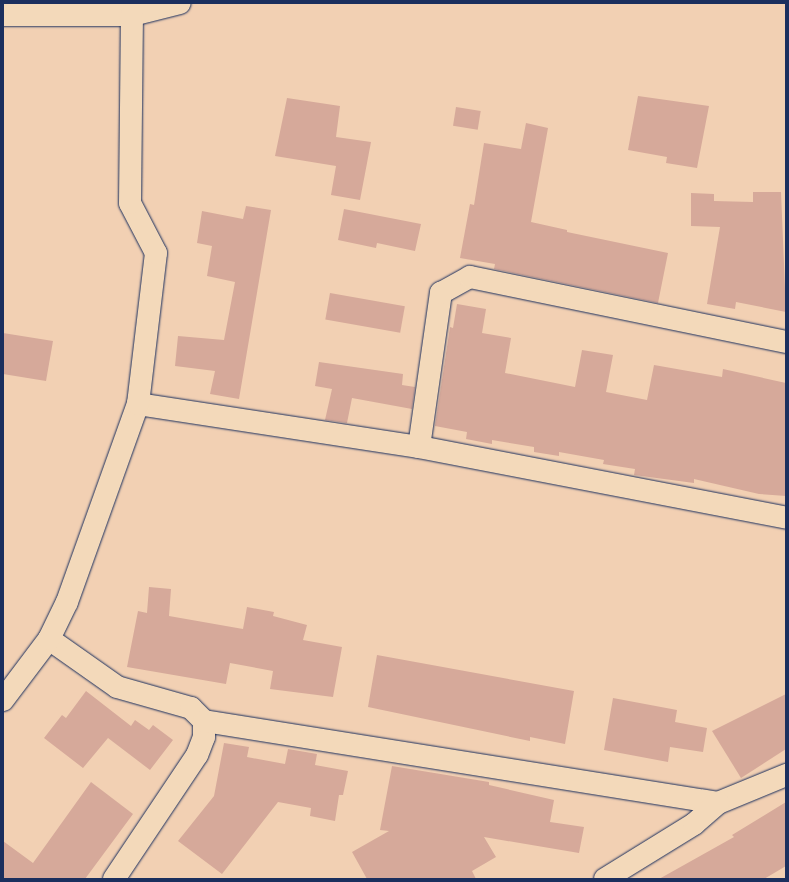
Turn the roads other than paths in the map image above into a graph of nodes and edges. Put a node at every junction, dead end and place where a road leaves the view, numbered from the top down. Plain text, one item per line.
1 (180, 3) edge
2 (3, 15) edge
3 (132, 15) junction
4 (786, 342) edge
5 (138, 404) junction
6 (418, 448) junction
7 (786, 518) edge
8 (49, 639) junction
9 (3, 700) edge
10 (204, 721) junction
11 (786, 775) edge
12 (718, 803) junction
13 (114, 879) edge
14 (605, 879) edge

1 - 3 street
2 - 3 street
3 - 5 street
4 - 6 street
5 - 6 street
5 - 8 street
6 - 7 street
8 - 9 street
8 - 10 street
10 - 12 street
10 - 13 street
11 - 12 street
12 - 14 street

